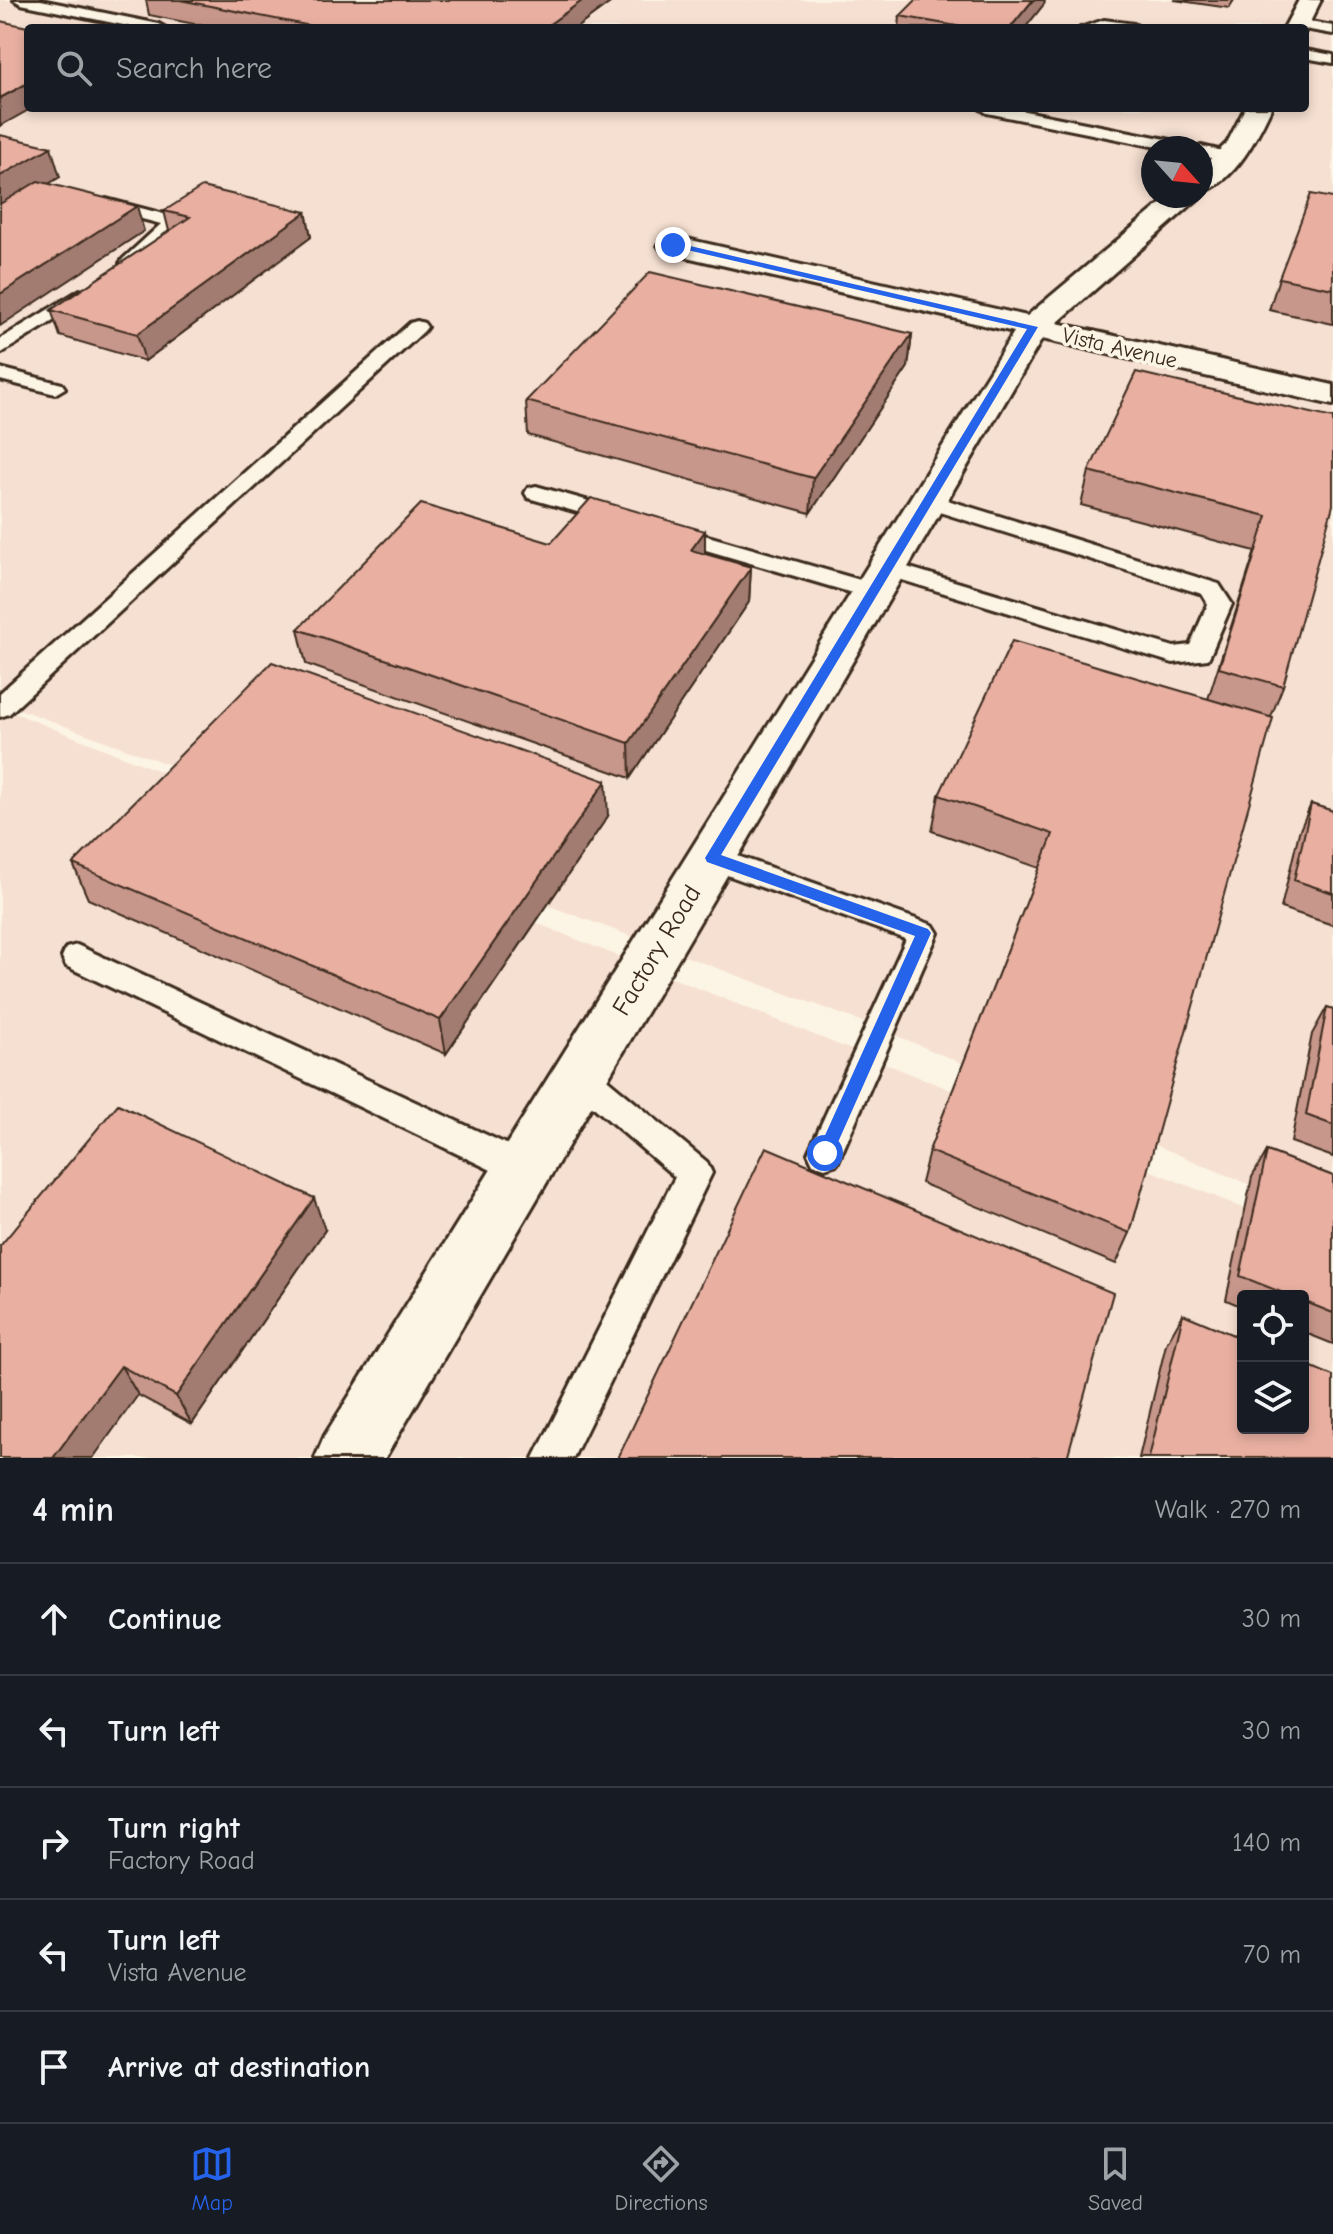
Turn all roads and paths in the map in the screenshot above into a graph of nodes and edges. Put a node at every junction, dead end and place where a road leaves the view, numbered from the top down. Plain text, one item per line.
1 (22, 0) edge
2 (1310, 0) edge
3 (139, 24) edge
4 (1298, 24) edge
5 (1309, 27) edge
6 (1333, 30) edge
7 (1309, 55) edge
8 (1333, 59) edge
9 (1007, 112) edge
10 (1256, 112) edge
11 (1141, 139) edge
12 (1213, 153) edge
13 (1230, 157) junction
14 (1213, 173) edge
15 (88, 199) edge
16 (1173, 208) edge
17 (673, 245) dead end
18 (417, 327) dead end
19 (1033, 327) junction
20 (0, 348) edge
21 (0, 374) edge
22 (55, 388) dead end
23 (1333, 395) edge
24 (536, 493) dead end
25 (928, 501) junction
26 (880, 580) junction
27 (0, 708) edge
28 (712, 858) junction
29 (77, 957) dead end
30 (580, 1076) junction
31 (825, 1153) dead end
32 (524, 1169) junction
33 (348, 1458) edge
34 (553, 1458) edge

1 - 3 lane
2 - 4 street
5 - 6 lane
7 - 8 lane
9 - 11 lane
10 - 13 street
12 - 13 lane
13 - 14 street
15 - 20 lane
16 - 19 street, Factory Road
17 - 19 street, Vista Avenue
18 - 27 lane
19 - 23 street, Vista Avenue
19 - 25 street, Factory Road
21 - 22 lane
24 - 26 lane
25 - 26 street, Factory Road
25 - 26 lane
26 - 28 street, Factory Road
28 - 30 street, Factory Road
28 - 31 lane
29 - 32 lane
30 - 32 street, Factory Road
30 - 34 lane
32 - 33 street, Factory Road

